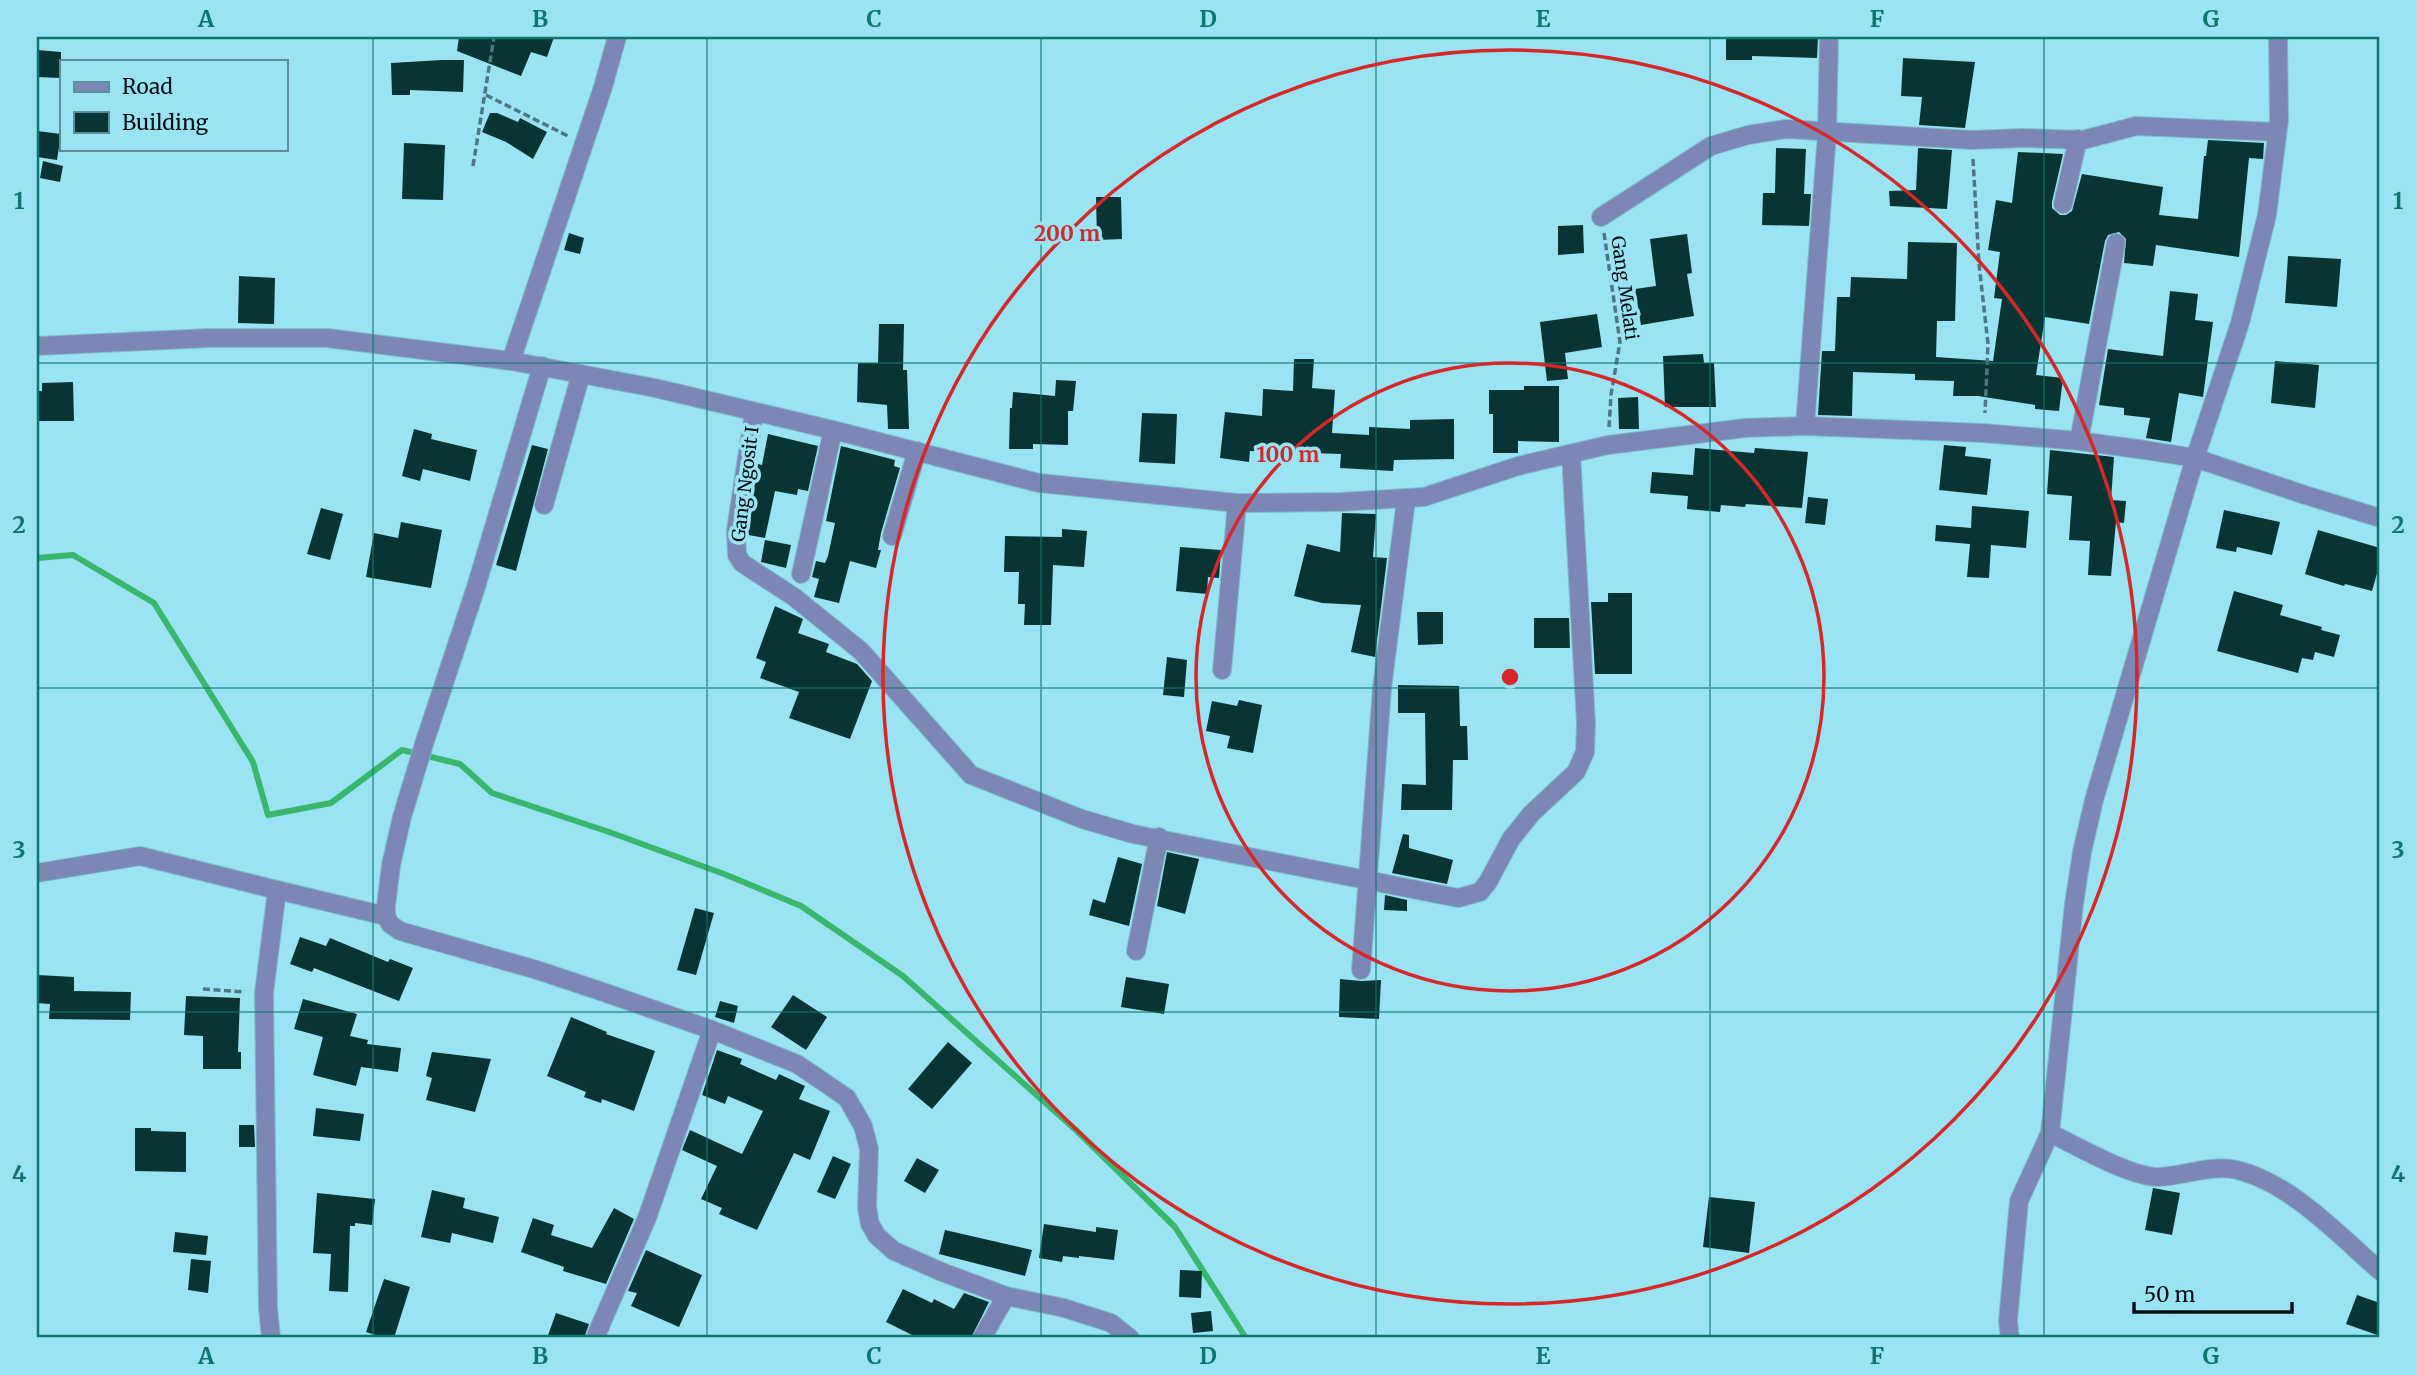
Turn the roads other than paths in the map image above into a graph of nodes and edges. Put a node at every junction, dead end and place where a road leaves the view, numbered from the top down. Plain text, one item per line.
1 (617, 37) edge
2 (1829, 37) edge
3 (2278, 37) edge
4 (2277, 132) junction
5 (1827, 133) junction
6 (2078, 139) junction
7 (2063, 204) dead end
8 (1601, 217) road end
9 (2116, 243) dead end
10 (37, 346) edge
11 (511, 361) junction
12 (542, 366) junction
13 (581, 374) junction
14 (754, 413) junction
15 (1805, 426) junction
16 (833, 430) junction
17 (2079, 441) junction
18 (917, 451) junction
19 (1571, 454) junction
20 (2195, 458) junction
21 (1406, 500) junction
22 (1237, 503) junction
23 (544, 505) dead end
24 (2380, 518) edge
25 (892, 536) dead end
26 (801, 574) dead end
27 (1222, 670) dead end
28 (1159, 837) junction
29 (37, 873) edge
30 (1367, 880) junction
31 (277, 890) junction
32 (386, 916) junction
33 (1136, 951) dead end
34 (1361, 970) dead end
35 (712, 1030) junction
36 (2050, 1133) junction
37 (2380, 1271) edge
38 (1006, 1296) junction
39 (271, 1338) edge
40 (595, 1338) edge
41 (982, 1338) edge
42 (1130, 1338) edge
43 (2010, 1338) edge

1 - 11 street
2 - 5 street
3 - 4 street
4 - 6 street
4 - 20 street
5 - 6 street
5 - 8 street
5 - 15 street
6 - 7 street
9 - 17 street
10 - 11 street
11 - 12 street
12 - 13 street
12 - 32 street
13 - 14 street
13 - 23 street
14 - 16 street
14 - 28 street, Gang Ngosit I
15 - 17 street
15 - 19 street
16 - 18 street
16 - 26 street
17 - 20 street
18 - 22 street
18 - 25 street
19 - 21 street
19 - 30 street
20 - 24 street
20 - 36 street
21 - 22 street
21 - 30 street
22 - 27 street
28 - 30 street
28 - 33 street
29 - 31 street
30 - 34 street
31 - 32 street
31 - 39 street
32 - 35 street
35 - 38 street
35 - 40 street
36 - 37 street
36 - 43 street
38 - 41 street
38 - 42 street

